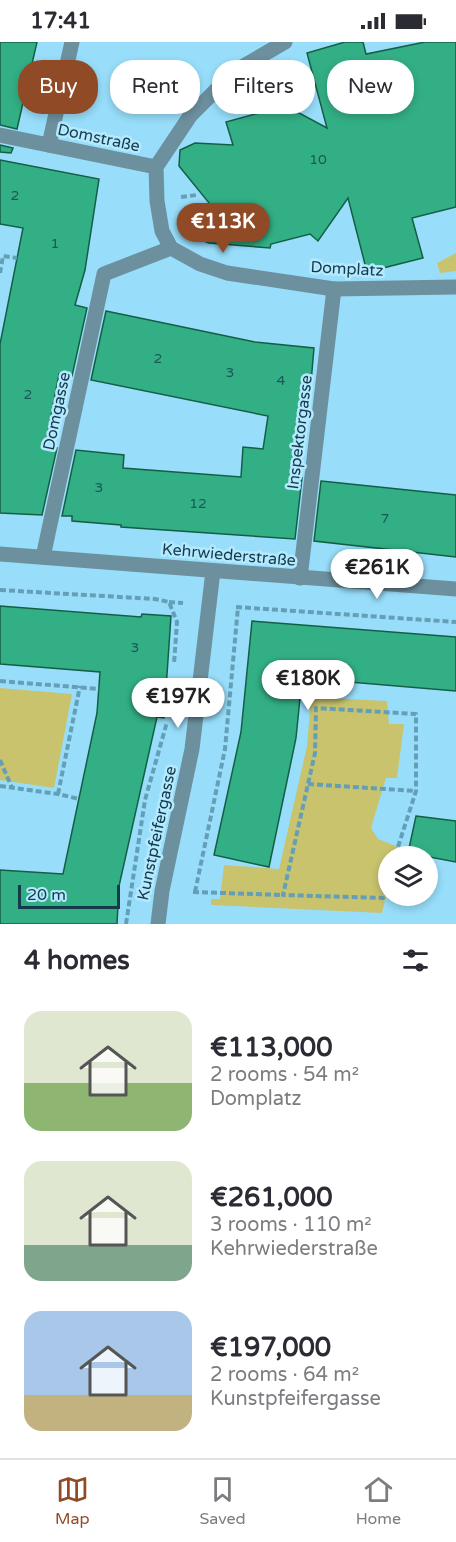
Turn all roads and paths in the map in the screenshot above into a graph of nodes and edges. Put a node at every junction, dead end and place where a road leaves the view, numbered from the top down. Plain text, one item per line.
1 (72, 42) edge
2 (285, 42) edge
3 (0, 135) edge
4 (49, 145) junction
5 (156, 167) junction
6 (171, 248) junction
7 (17, 258) dead end
8 (0, 273) edge
9 (456, 287) edge
10 (334, 289) junction
11 (0, 554) edge
12 (43, 556) junction
13 (213, 571) junction
14 (300, 578) junction
15 (456, 589) edge
16 (0, 590) edge
17 (208, 605) junction
18 (238, 607) junction
19 (456, 622) edge
20 (174, 666) dead end
21 (0, 681) edge
22 (80, 686) junction
23 (99, 689) dead end
24 (168, 721) dead end
25 (0, 760) edge
26 (308, 784) junction
27 (0, 786) edge
28 (12, 788) junction
29 (416, 791) junction
30 (58, 794) junction
31 (79, 799) dead end
32 (398, 846) edge
33 (162, 891) junction
34 (195, 892) junction
35 (283, 895) junction
36 (378, 898) edge
37 (126, 924) edge
38 (158, 924) edge

1 - 4 street
2 - 5 street
3 - 4 street, Domstraße
4 - 5 street, Domstraße
5 - 6 street
6 - 10 street, Domplatz
6 - 12 street, Domgasse
7 - 8 path
9 - 10 street, Domplatz
10 - 14 street, Inspektorgasse
11 - 12 street, Kehrwiederstraße
12 - 13 street, Kehrwiederstraße
13 - 14 street, Kehrwiederstraße
13 - 17 street, Kunstpfeifergasse
14 - 15 street, Kehrwiederstraße
16 - 20 path
17 - 18 path
17 - 33 street, Kunstpfeifergasse
18 - 19 path
18 - 34 path
21 - 22 path
22 - 23 path
22 - 30 path
24 - 37 path
25 - 28 path
26 - 29 path
26 - 29 path
26 - 35 path
27 - 28 path
28 - 30 path
29 - 32 path
30 - 31 path
33 - 34 path
33 - 38 street, Kunstpfeifergasse
34 - 35 path
35 - 36 path

